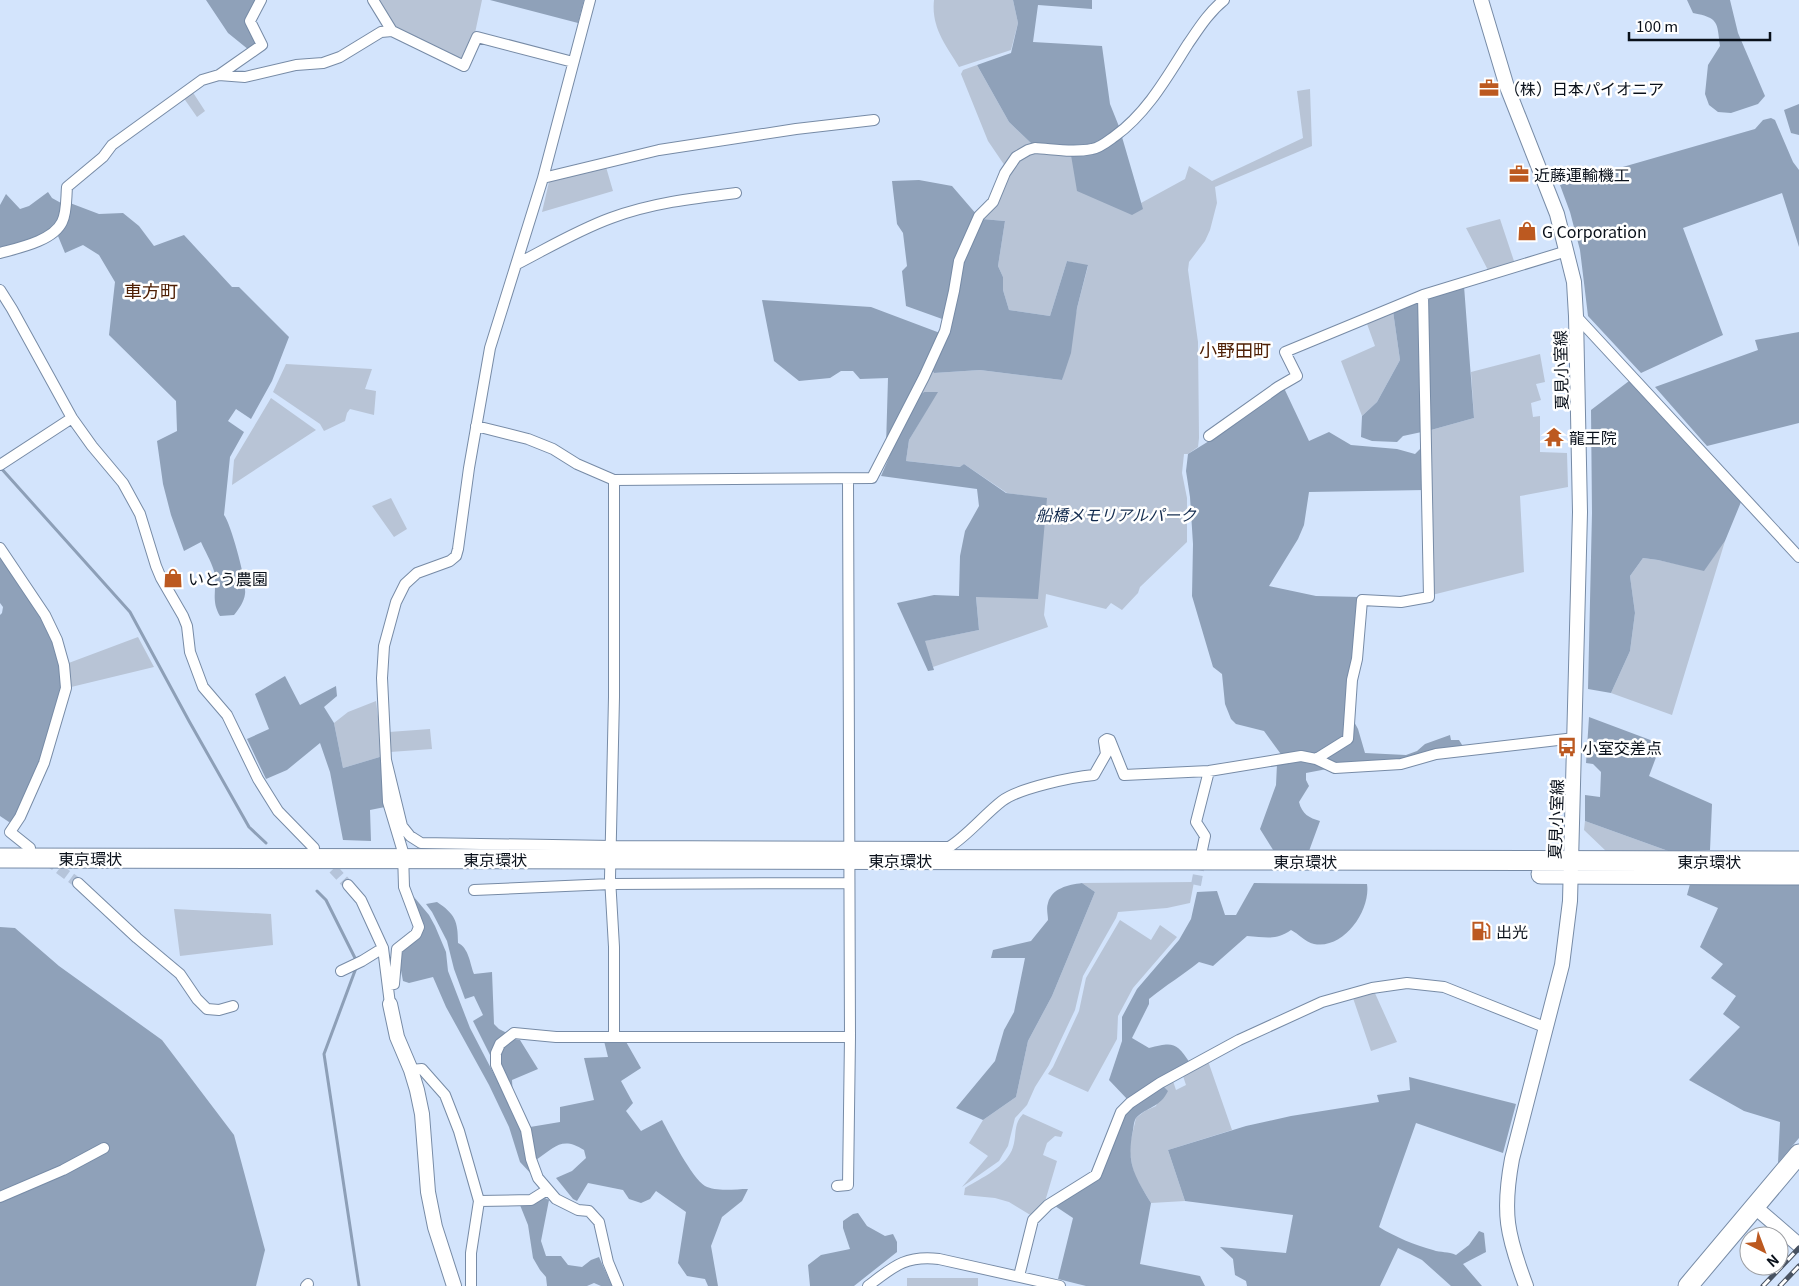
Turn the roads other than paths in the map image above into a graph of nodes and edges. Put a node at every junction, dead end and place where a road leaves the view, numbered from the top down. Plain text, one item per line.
1 (261, 0) edge
2 (373, 0) edge
3 (590, 0) edge
4 (1224, 0) edge
5 (1481, 0) edge
6 (392, 31) junction
7 (573, 62) junction
8 (219, 76) junction
9 (874, 120) dead end
10 (543, 178) junction
11 (736, 193) dead end
12 (1567, 251) junction
13 (0, 254) edge
14 (517, 264) junction
15 (0, 290) edge
16 (1423, 295) junction
17 (1576, 316) junction
18 (72, 418) junction
19 (476, 426) junction
20 (1209, 436) dead end
21 (2, 464) edge
22 (848, 479) junction
23 (614, 480) junction
24 (0, 548) edge
25 (1799, 557) edge
26 (1576, 738) junction
27 (1316, 759) junction
28 (386, 760) junction
29 (1209, 771) junction
30 (30, 848) dead end
31 (314, 848) tunnel mouth
32 (1202, 850) tunnel mouth
33 (0, 858) edge
34 (1799, 861) edge
35 (848, 865) junction
36 (403, 866) junction
37 (611, 866) junction
38 (1570, 868) junction
39 (0, 871) edge
40 (1799, 875) edge
41 (78, 883) tunnel mouth
42 (348, 885) tunnel mouth
43 (474, 890) dead end
44 (384, 948) junction
45 (341, 971) dead end
46 (388, 985) junction
47 (390, 1004) joint
48 (233, 1006) dead end
49 (1547, 1028) junction
50 (614, 1036) junction
51 (850, 1037) junction
52 (411, 1070) junction
53 (104, 1148) dead end
54 (1799, 1154) edge
55 (837, 1186) dead end
56 (547, 1190) junction
57 (0, 1197) edge
58 (479, 1201) junction
59 (1760, 1212) junction
60 (1799, 1244) edge
61 (1019, 1276) junction
62 (454, 1286) edge
63 (471, 1286) edge
64 (618, 1286) edge
65 (868, 1286) edge
66 (1060, 1286) edge
67 (1526, 1286) edge
68 (1688, 1286) edge

1 - 8 street
2 - 6 street
3 - 7 street
4 - 22 street
5 - 12 main road, 夏見小室線
6 - 7 street
6 - 8 street
7 - 10 street
8 - 13 street
9 - 10 street
10 - 14 street
11 - 14 street
12 - 16 street
12 - 17 main road, 夏見小室線
14 - 19 street
15 - 18 street
16 - 20 street
16 - 27 street
17 - 25 street
17 - 26 main road, 夏見小室線
18 - 21 street
18 - 31 street
19 - 23 street
19 - 28 street
22 - 23 street
22 - 35 street
23 - 37 street
24 - 30 street
26 - 27 street
26 - 38 main road, 夏見小室線
27 - 29 street
28 - 36 street
28 - 37 street
29 - 32 street
29 - 35 street
33 - 36 highway, 東京環状
34 - 38 highway, 東京環状
35 - 37 highway, 東京環状
35 - 37 street
35 - 38 highway, 東京環状
35 - 51 street
36 - 37 highway, 東京環状
36 - 39 highway, 東京環状
36 - 46 street
37 - 43 street
37 - 50 street
38 - 40 highway, 東京環状
38 - 49 main road, 夏見小室線
41 - 48 street
42 - 44 street
44 - 45 street
44 - 46 street
46 - 47 street
47 - 52 main road
49 - 61 street
49 - 67 main road, 夏見小室線
50 - 51 street
50 - 56 street
51 - 55 street
52 - 58 street
52 - 62 main road
53 - 57 street
54 - 59 highway
56 - 58 street
56 - 64 street
58 - 63 street
59 - 60 main road
59 - 68 highway
61 - 65 street
61 - 66 street

